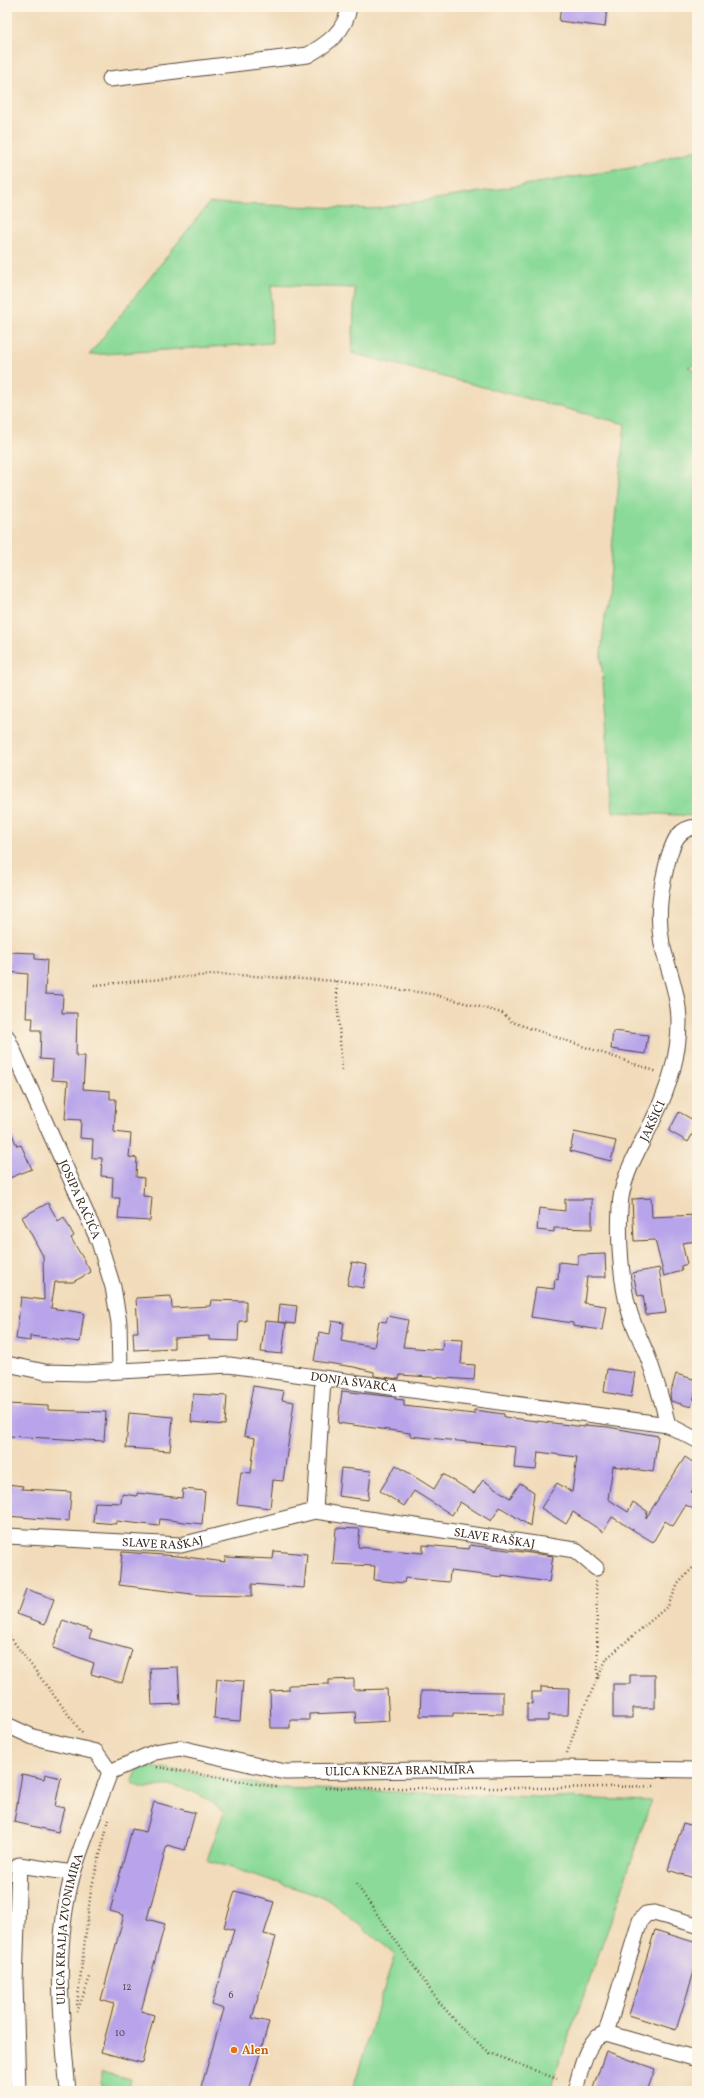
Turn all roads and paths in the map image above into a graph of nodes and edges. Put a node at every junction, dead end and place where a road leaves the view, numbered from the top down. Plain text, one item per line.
1 (349, 7) edge
2 (110, 79) dead end
3 (697, 827) edge
4 (336, 981) junction
5 (94, 985) dead end
6 (7, 1037) edge
7 (342, 1071) dead end
8 (670, 1076) junction
9 (7, 1364) edge
10 (120, 1370) junction
11 (323, 1379) junction
12 (668, 1425) junction
13 (697, 1440) edge
14 (315, 1511) junction
15 (7, 1536) edge
16 (697, 1563) edge
17 (596, 1568) joint
18 (7, 1633) edge
19 (598, 1678) junction
20 (7, 1725) edge
21 (96, 1752) junction
22 (150, 1768) dead end
23 (561, 1768) junction
24 (697, 1770) edge
25 (110, 1772) junction
26 (658, 1786) dead end
27 (282, 1788) dead end
28 (322, 1788) dead end
29 (110, 1817) dead end
30 (14, 1869) edge
31 (73, 1873) junction
32 (356, 1884) dead end
33 (7, 1903) edge
34 (697, 1925) edge
35 (90, 1977) dead end
36 (16, 2008) junction
37 (76, 2012) junction
38 (77, 2020) dead end
39 (7, 2030) edge
40 (606, 2033) junction
41 (697, 2059) edge
42 (557, 2079) dead end
43 (18, 2091) edge
44 (68, 2091) edge
45 (575, 2091) edge

1 - 2 street
3 - 8 street, JAKŠIĆI
4 - 5 path
4 - 7 path
4 - 8 path
6 - 10 street, JOSIPA RAČIĆA
8 - 12 street, JAKŠIĆI
9 - 10 street, DONJA ŠVARČA
10 - 11 street, DONJA ŠVARČA
11 - 12 street, DONJA ŠVARČA
11 - 14 street
12 - 13 street, DONJA ŠVARČA
14 - 15 street, SLAVE RAŠKAJ
14 - 17 street, SLAVE RAŠKAJ
16 - 19 path
17 - 19 path
18 - 21 path
19 - 23 path
20 - 21 street
21 - 25 street
22 - 27 path
23 - 24 street, ULICA KNEZA BRANIMIRA
23 - 25 street, ULICA KNEZA BRANIMIRA
25 - 31 street, ULICA KRALJA ZVONIMIRA
26 - 28 path
29 - 37 path
30 - 31 street
30 - 33 street
30 - 36 street
31 - 44 street, ULICA KRALJA ZVONIMIRA
32 - 42 path
34 - 40 street
35 - 37 path
36 - 39 street
36 - 43 street
37 - 38 path
40 - 41 street
40 - 45 street

